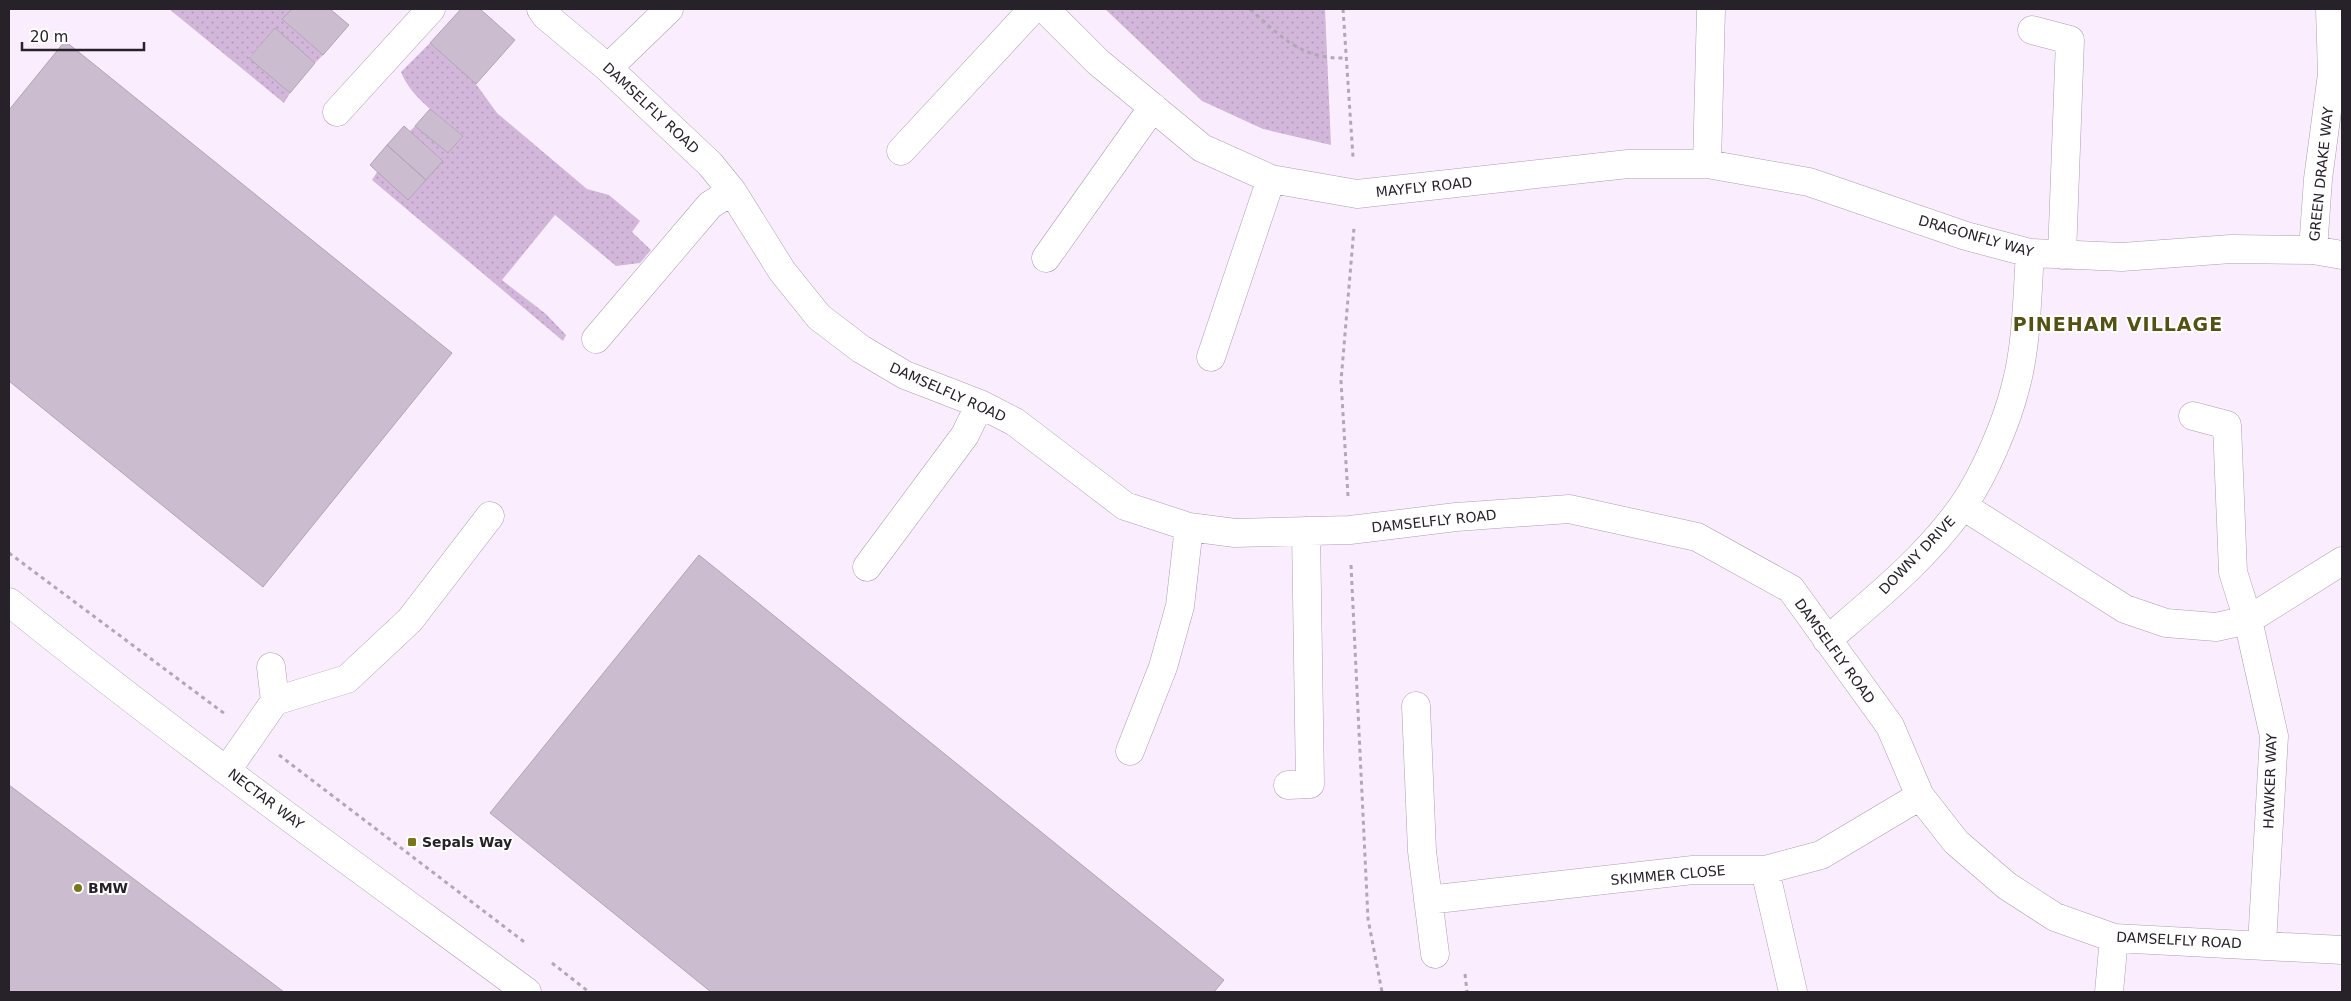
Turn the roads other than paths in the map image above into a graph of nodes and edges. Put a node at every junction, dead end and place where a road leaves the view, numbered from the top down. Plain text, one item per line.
1 (431, 9) edge
2 (541, 9) edge
3 (669, 9) edge
4 (1033, 9) edge
5 (1045, 9) edge
6 (1711, 9) edge
7 (2330, 9) edge
8 (2032, 30) dead end
9 (608, 68) junction
10 (1153, 107) junction
11 (338, 112) dead end
12 (901, 151) dead end
13 (1707, 164) junction
14 (1272, 179) junction
15 (732, 191) junction
16 (2313, 250) junction
17 (2030, 253) junction
18 (2062, 255) junction
19 (2342, 255) edge
20 (1046, 258) dead end
21 (596, 339) dead end
22 (1210, 357) dead end
23 (980, 404) junction
24 (2192, 416) dead end
25 (1963, 506) junction
26 (490, 516) dead end
27 (1189, 527) junction
28 (1306, 531) junction
29 (2342, 561) edge
30 (867, 567) dead end
31 (9, 602) edge
32 (2248, 620) junction
33 (1827, 640) junction
34 (271, 667) dead end
35 (275, 701) junction
36 (1416, 706) dead end
37 (1130, 751) dead end
38 (226, 770) junction
39 (1288, 785) dead end
40 (1920, 796) junction
41 (1765, 870) junction
42 (1428, 900) junction
43 (2114, 938) junction
44 (2262, 944) junction
45 (2342, 950) edge
46 (1435, 954) dead end
47 (527, 992) edge
48 (1793, 992) edge
49 (2109, 992) edge

1 - 11 street
2 - 9 street, DAMSELFLY ROAD
3 - 9 street
4 - 12 street
5 - 10 street, MAYFLY ROAD
6 - 13 street
7 - 16 street, GREEN DRAKE WAY
8 - 18 street
9 - 15 street, DAMSELFLY ROAD
10 - 14 street, MAYFLY ROAD
10 - 20 street
13 - 14 street, MAYFLY ROAD
13 - 17 street, DRAGONFLY WAY
14 - 22 street
15 - 21 street
15 - 23 street, DAMSELFLY ROAD
16 - 18 street, DRAGONFLY WAY
16 - 19 street, DRAGONFLY WAY
17 - 18 street, DRAGONFLY WAY
17 - 25 street, DOWNY DRIVE
23 - 27 street, DAMSELFLY ROAD
23 - 30 street
24 - 32 street, HAWKER WAY
25 - 32 street
25 - 33 street, DOWNY DRIVE
26 - 35 street
27 - 28 street, DAMSELFLY ROAD
27 - 37 street
28 - 33 street, DAMSELFLY ROAD
28 - 39 street
29 - 32 street
31 - 38 street, NECTAR WAY
32 - 44 street, HAWKER WAY
33 - 40 street, DAMSELFLY ROAD
34 - 35 street
35 - 38 street
36 - 42 street
38 - 47 street, NECTAR WAY
40 - 41 street, SKIMMER CLOSE
40 - 43 street, DAMSELFLY ROAD
41 - 42 street, SKIMMER CLOSE
41 - 48 street
42 - 46 street
43 - 44 street, DAMSELFLY ROAD
43 - 49 street
44 - 45 street, DAMSELFLY ROAD

